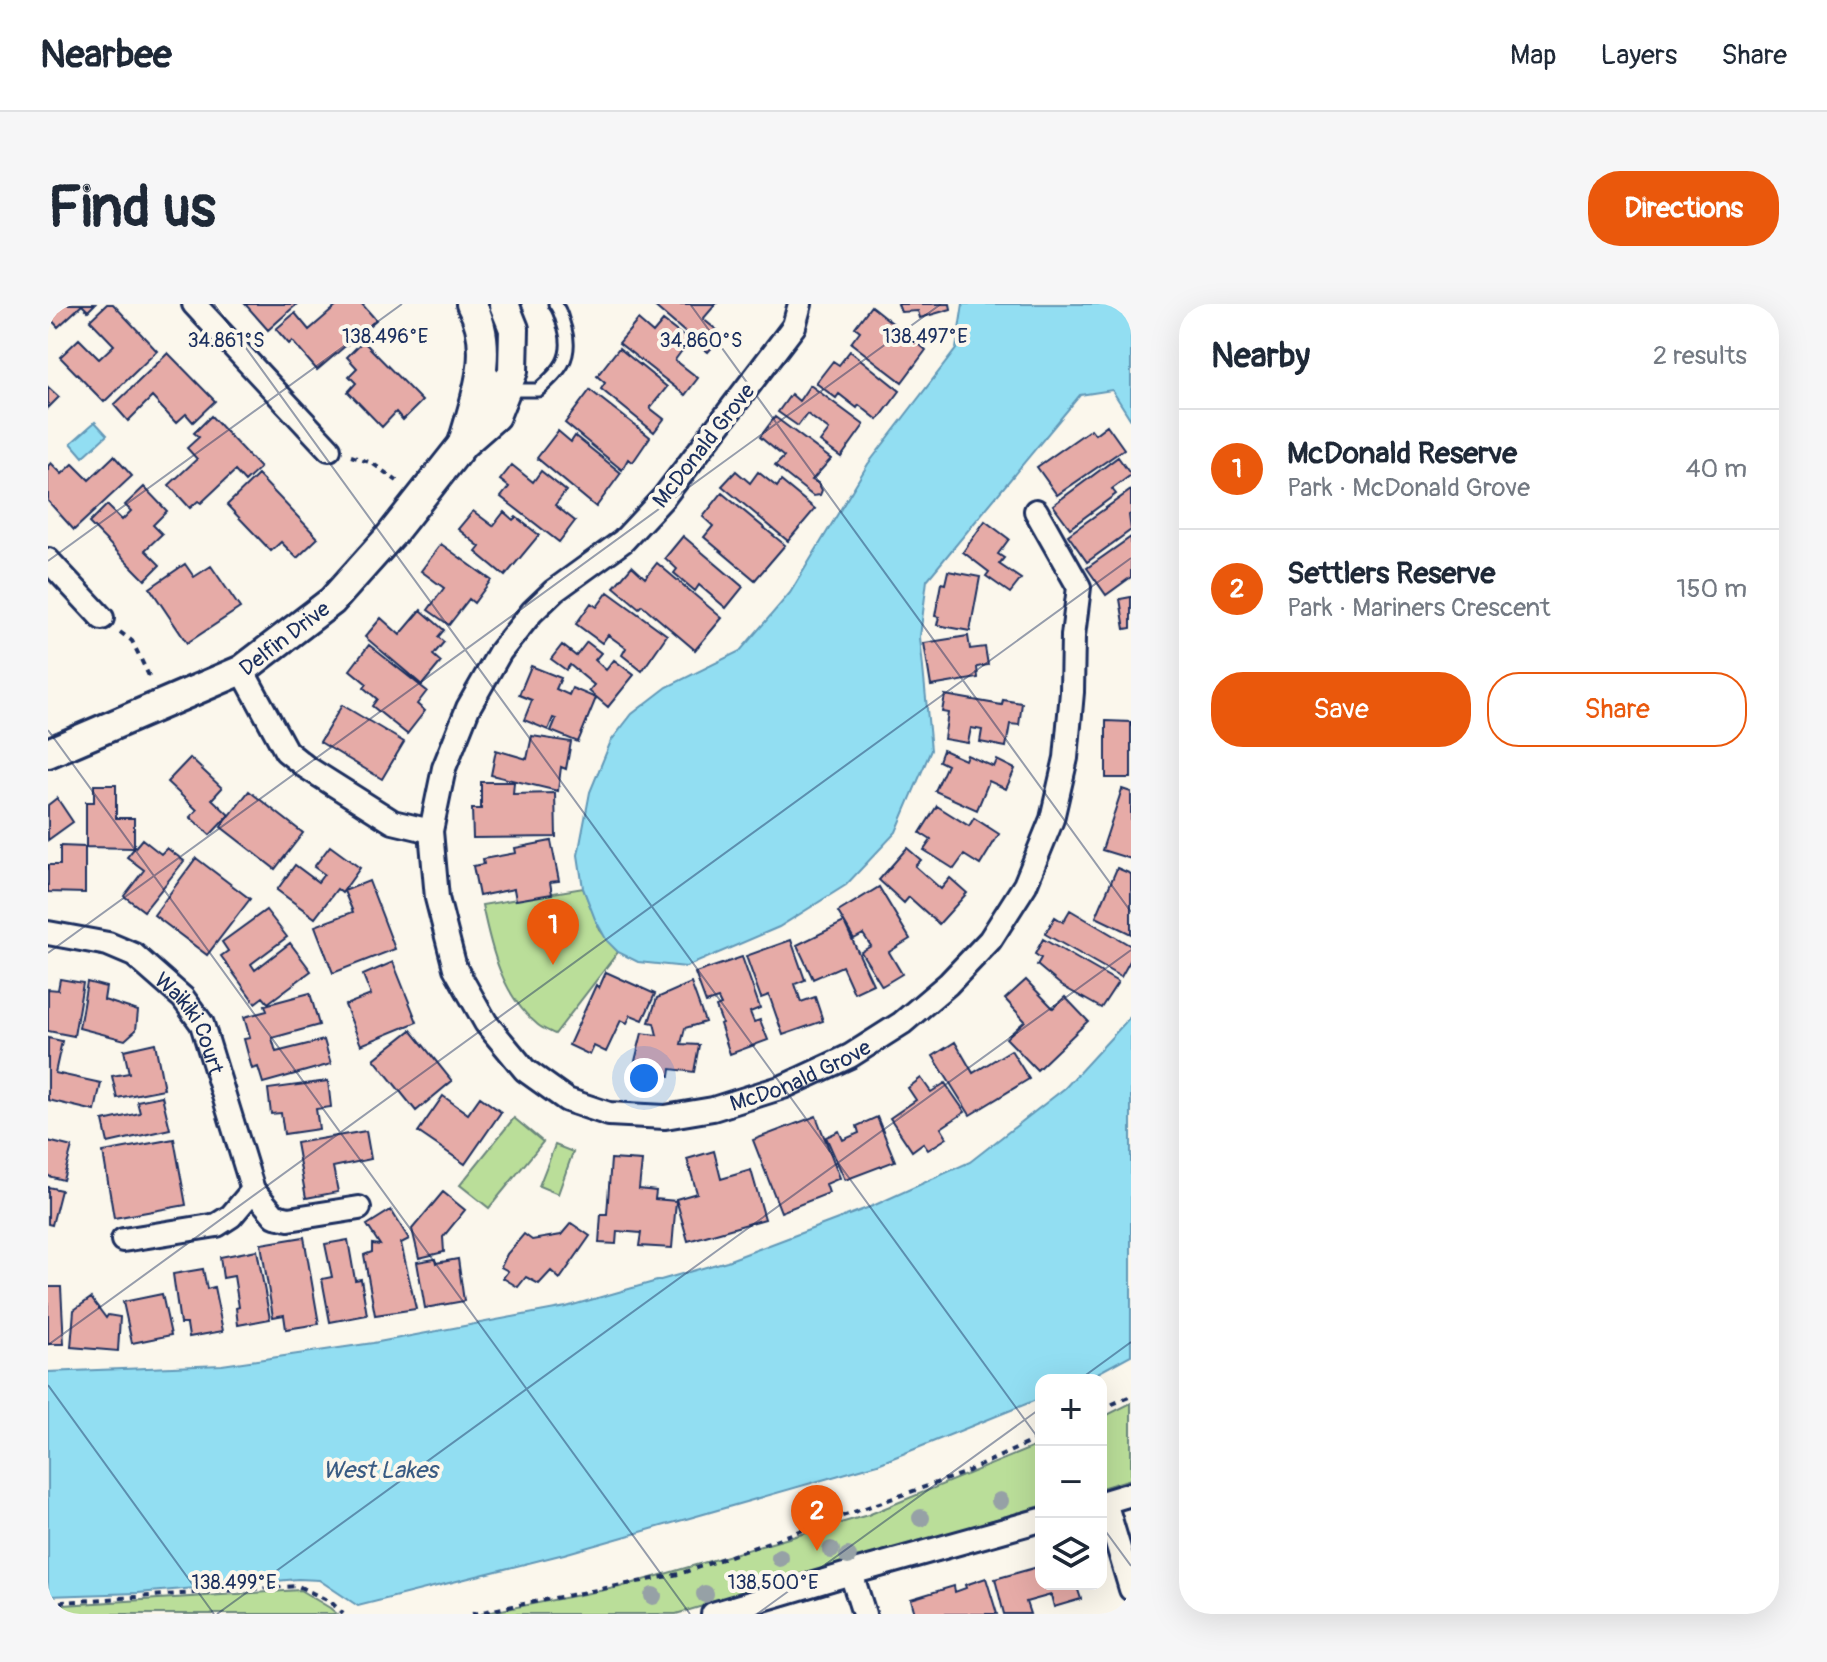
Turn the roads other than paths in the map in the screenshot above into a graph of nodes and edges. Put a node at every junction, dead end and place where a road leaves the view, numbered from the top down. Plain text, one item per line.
1 (194, 304) edge
2 (471, 304) edge
3 (555, 304) edge
4 (800, 304) edge
5 (509, 317) edge
6 (484, 357) junction
7 (505, 390) junction
8 (463, 444) junction
9 (329, 449) road end
10 (1036, 511) dead end
11 (48, 560) edge
12 (102, 618) road end
13 (242, 670) junction
14 (48, 753) edge
15 (431, 831) junction
16 (48, 933) edge
17 (253, 1190) junction
18 (359, 1208) dead end
19 (123, 1240) dead end
20 (1131, 1494) edge
21 (1107, 1502) edge
22 (1107, 1515) edge
23 (1035, 1522) edge
24 (851, 1573) junction
25 (1131, 1589) edge
26 (713, 1614) edge
27 (864, 1614) edge

1 - 9 street
2 - 6 street, Delfin Drive
3 - 7 lane
4 - 15 street, McDonald Grove
5 - 7 street, Delfin Drive
6 - 7 lane
6 - 8 street, Delfin Drive
7 - 8 street, Delfin Drive
8 - 13 street, Delfin Drive
10 - 15 street, McDonald Grove
11 - 12 street
13 - 14 street, Delfin Drive
13 - 15 street
16 - 17 street, Waikiki Court
17 - 18 street, Waikiki Court
17 - 19 street
20 - 21 street
22 - 25 street
23 - 24 street
24 - 26 street
24 - 27 street

